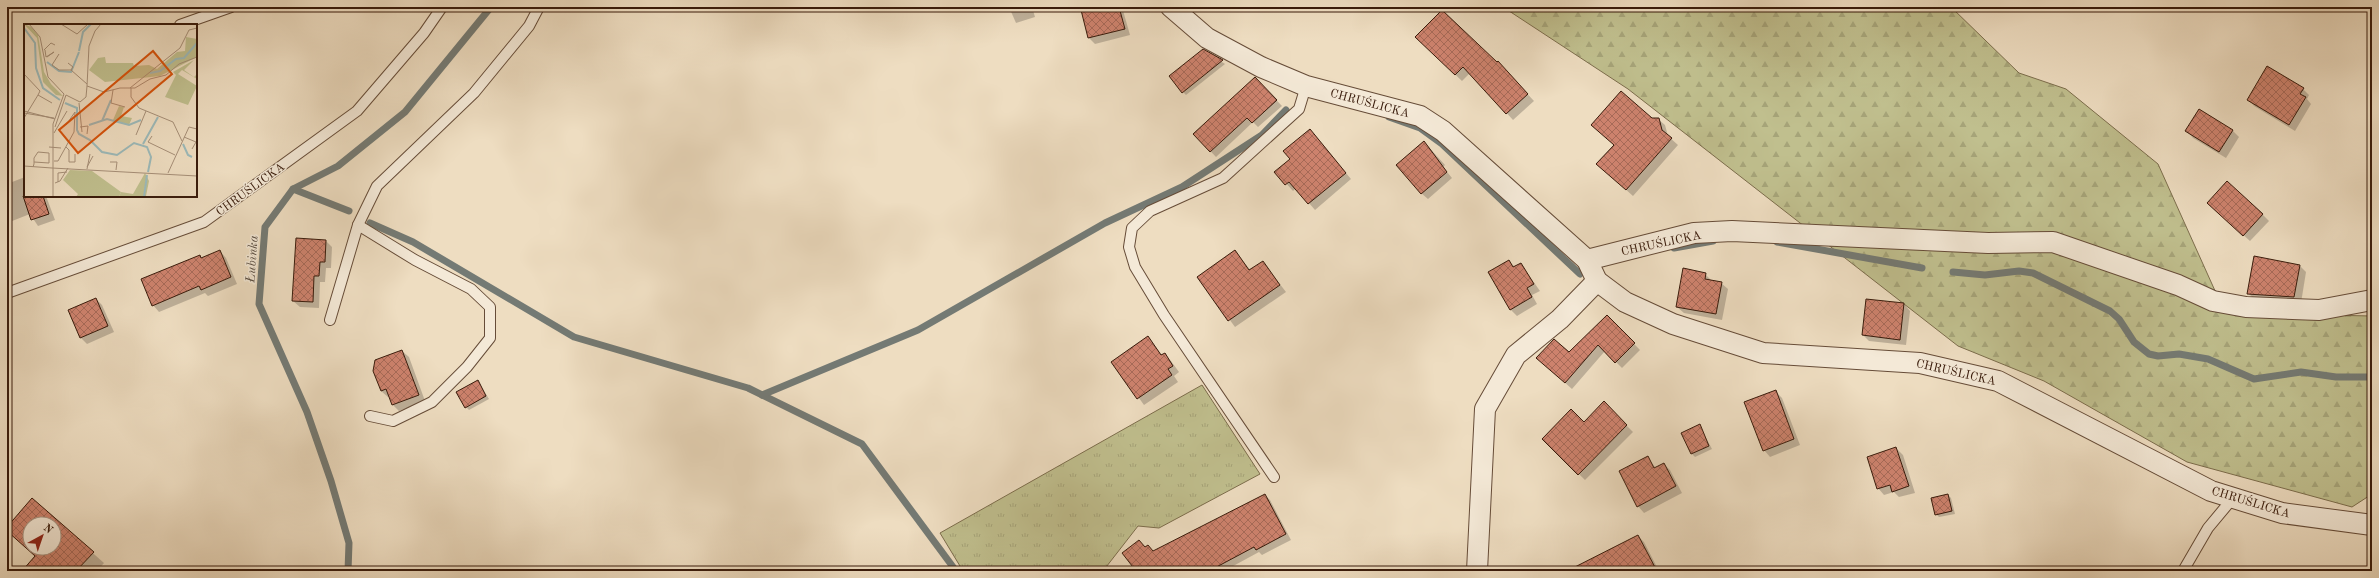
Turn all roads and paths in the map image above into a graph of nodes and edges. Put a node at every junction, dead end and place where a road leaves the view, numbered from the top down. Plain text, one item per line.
1 (232, 7) edge
2 (442, 7) edge
3 (539, 7) edge
4 (1171, 7) edge
5 (183, 24) edge
6 (1306, 86) junction
7 (358, 225) junction
8 (1587, 260) junction
9 (1597, 282) junction
10 (7, 293) edge
11 (2372, 300) edge
12 (330, 320) dead end
13 (370, 416) dead end
14 (1274, 477) dead end
15 (2233, 498) junction
16 (2372, 525) edge
17 (1477, 571) edge
18 (2183, 571) edge

1 - 5 lane
2 - 10 lane, CHRUŚLICKA
3 - 7 lane
4 - 6 street, CHRUŚLICKA
6 - 8 street, CHRUŚLICKA
6 - 14 lane
7 - 12 lane
7 - 13 lane
8 - 9 street, CHRUŚLICKA
8 - 11 street, CHRUŚLICKA
9 - 15 street, CHRUŚLICKA
9 - 17 street
15 - 16 street, CHRUŚLICKA
15 - 18 lane

